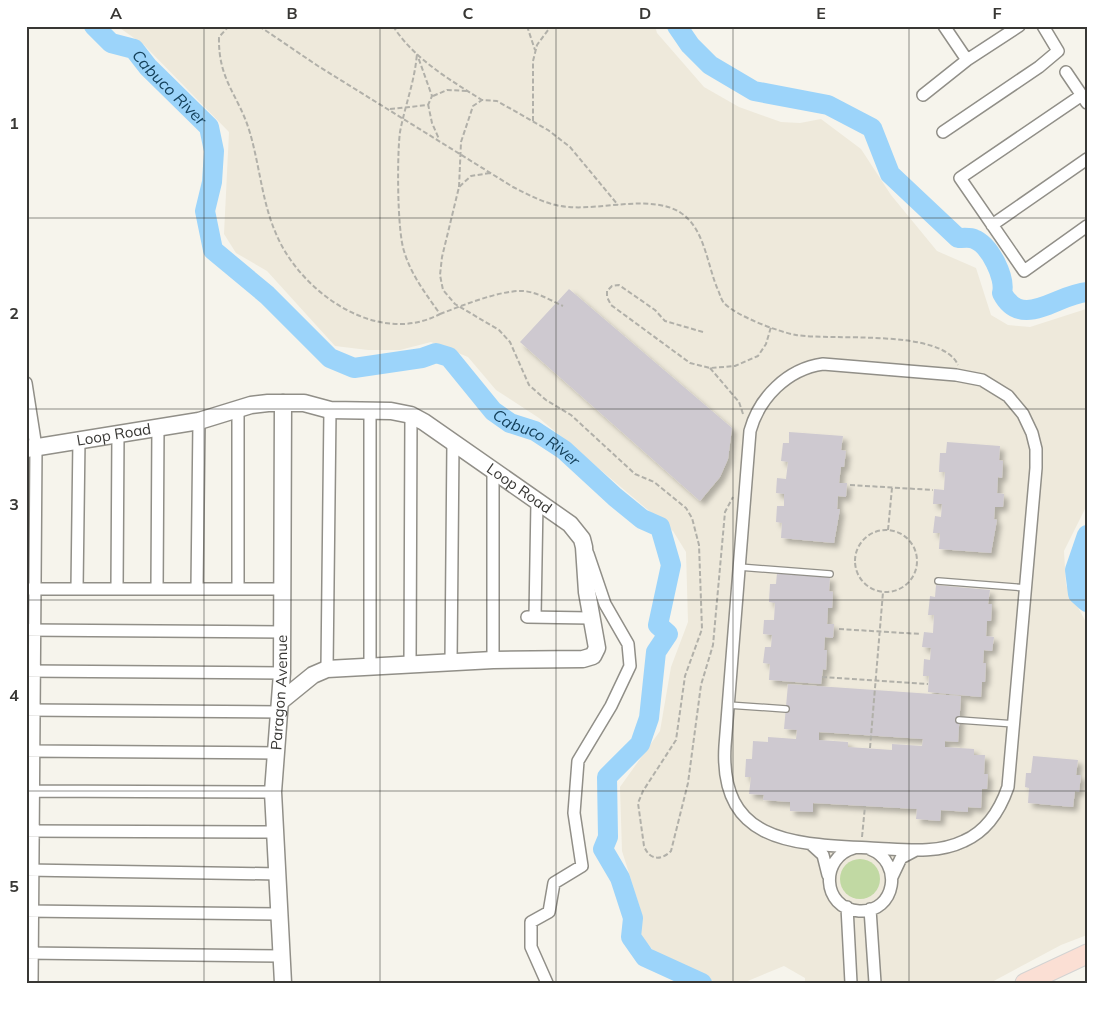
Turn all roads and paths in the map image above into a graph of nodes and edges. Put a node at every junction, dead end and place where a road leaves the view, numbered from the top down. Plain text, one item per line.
1 (229, 26) edge
2 (258, 26) edge
3 (393, 26) edge
4 (527, 26) edge
5 (551, 26) edge
6 (944, 26) edge
7 (1019, 26) edge
8 (1047, 28) edge
9 (535, 52) junction
10 (417, 53) junction
11 (967, 60) junction
12 (1066, 72) dead end
13 (468, 92) junction
14 (432, 96) junction
15 (923, 96) dead end
16 (1084, 99) edge
17 (482, 100) junction
18 (428, 104) junction
19 (406, 108) junction
20 (388, 109) junction
21 (404, 119) junction
22 (533, 122) junction
23 (943, 132) dead end
24 (440, 142) junction
25 (461, 154) junction
26 (1087, 159) edge
27 (490, 173) junction
28 (459, 187) junction
29 (619, 206) junction
30 (992, 225) junction
31 (1087, 226) edge
32 (563, 306) dead end
33 (459, 307) junction
34 (440, 314) junction
35 (771, 327) junction
36 (702, 332) dead end
37 (710, 368) junction
38 (963, 376) junction
39 (26, 383) edge
40 (283, 403) junction
41 (238, 409) junction
42 (330, 410) junction
43 (370, 410) junction
44 (411, 415) junction
45 (198, 421) junction
46 (158, 426) junction
47 (750, 431) junction
48 (118, 433) junction
49 (79, 440) junction
50 (453, 443) junction
51 (31, 448) edge
52 (493, 471) junction
53 (746, 474) junction
54 (850, 486) dead end
55 (892, 488) junction
56 (933, 490) dead end
57 (537, 502) junction
58 (888, 530) junction
59 (582, 539) junction
60 (738, 568) junction
61 (830, 574) dead end
62 (938, 581) dead end
63 (1027, 588) junction
64 (31, 589) edge
65 (78, 589) junction
66 (117, 589) junction
67 (157, 589) junction
68 (198, 589) junction
69 (238, 589) junction
70 (282, 589) junction
71 (883, 592) junction
72 (590, 618) junction
73 (839, 629) dead end
74 (30, 630) edge
75 (283, 632) junction
76 (879, 632) junction
77 (921, 634) dead end
78 (492, 660) junction
79 (451, 662) junction
80 (410, 664) junction
81 (370, 666) junction
82 (327, 669) junction
83 (30, 671) edge
84 (282, 673) junction
85 (822, 678) dead end
86 (917, 678) dead end
87 (875, 681) junction
88 (916, 684) junction
89 (928, 684) dead end
90 (728, 705) junction
91 (281, 707) junction
92 (786, 709) dead end
93 (30, 710) edge
94 (959, 720) dead end
95 (1015, 724) junction
96 (870, 748) dead end
97 (30, 751) edge
98 (277, 753) junction
99 (30, 791) edge
100 (273, 792) junction
101 (865, 806) dead end
102 (30, 832) edge
103 (276, 832) junction
104 (812, 845) junction
105 (861, 848) junction
106 (920, 850) junction
107 (30, 870) edge
108 (279, 874) junction
109 (829, 876) junction
110 (892, 877) junction
111 (847, 908) junction
112 (870, 909) junction
113 (30, 912) edge
114 (279, 914) junction
115 (29, 953) edge
116 (1087, 954) edge
117 (282, 956) junction
118 (32, 983) edge
119 (283, 983) edge
120 (547, 983) edge
121 (851, 983) edge
122 (875, 983) edge
123 (1025, 983) edge

1 - 34 path
2 - 20 path
3 - 10 path
4 - 9 path
5 - 9 path
6 - 11 street
7 - 11 street
8 - 23 street
9 - 22 path
10 - 13 path
10 - 14 path
10 - 19 path
11 - 15 street
12 - 16 street
13 - 14 path
13 - 17 path
14 - 18 path
16 - 30 street
17 - 22 path
17 - 25 path
18 - 19 path
18 - 24 path
19 - 20 path
19 - 21 path
20 - 21 path
21 - 24 path
21 - 34 path
22 - 29 path
24 - 25 path
25 - 27 path
25 - 28 path
26 - 30 street
27 - 28 path
27 - 29 path
28 - 33 path
29 - 35 path
30 - 31 street
32 - 33 path
33 - 34 path
33 - 53 path
35 - 37 path
35 - 38 path
36 - 37 path
37 - 47 path
38 - 47 street
38 - 63 street
39 - 51 street
40 - 41 street, Loop Road
40 - 42 street, Loop Road
40 - 70 street, Paragon Avenue
41 - 45 street, Loop Road
41 - 69 street
42 - 43 street, Loop Road
42 - 82 street
43 - 44 street, Loop Road
43 - 81 street
44 - 50 street, Loop Road
44 - 80 street
45 - 46 street, Loop Road
45 - 68 street
46 - 48 street, Loop Road
46 - 67 street
47 - 53 street
48 - 49 street, Loop Road
48 - 66 street
49 - 51 street, Loop Road
49 - 65 street
50 - 52 street, Loop Road
50 - 79 street
51 - 64 street
52 - 57 street, Loop Road
52 - 78 street
53 - 60 street
54 - 55 path
55 - 56 path
55 - 58 path
57 - 59 street, Loop Road
57 - 72 street
58 - 71 path
58 - 71 path
59 - 72 street
59 - 120 street
60 - 61 lane
60 - 90 street
62 - 63 lane
63 - 95 street
64 - 65 street
64 - 74 street
65 - 66 street
66 - 67 street
67 - 68 street
68 - 69 street
69 - 70 street
70 - 75 street, Paragon Avenue
71 - 76 path
72 - 78 street
73 - 76 path
74 - 75 street
74 - 83 street
75 - 84 street, Paragon Avenue
76 - 77 path
76 - 87 path
78 - 79 street
79 - 80 street
80 - 81 street
81 - 82 street
82 - 91 street
83 - 84 street
83 - 93 street
84 - 91 street, Paragon Avenue
85 - 87 path
86 - 88 path
87 - 88 path
87 - 96 path
88 - 89 path
90 - 92 lane
90 - 104 street
91 - 93 street
91 - 98 street, Paragon Avenue
93 - 97 street
94 - 95 lane
95 - 106 street
97 - 98 street
97 - 99 street
98 - 100 street, Paragon Avenue
99 - 100 street
99 - 102 street
100 - 103 street, Paragon Avenue
101 - 105 path
102 - 103 street
102 - 107 street
103 - 108 street, Paragon Avenue
104 - 105 street
104 - 109 street
105 - 106 street
105 - 109 street
105 - 110 street
106 - 110 street
107 - 108 street
107 - 113 street
108 - 114 street, Paragon Avenue
109 - 111 street
110 - 112 street
111 - 112 street
111 - 121 street
112 - 122 street
113 - 114 street
113 - 115 street
114 - 117 street, Paragon Avenue
115 - 117 street
115 - 118 street
116 - 123 main road
117 - 119 street, Paragon Avenue

